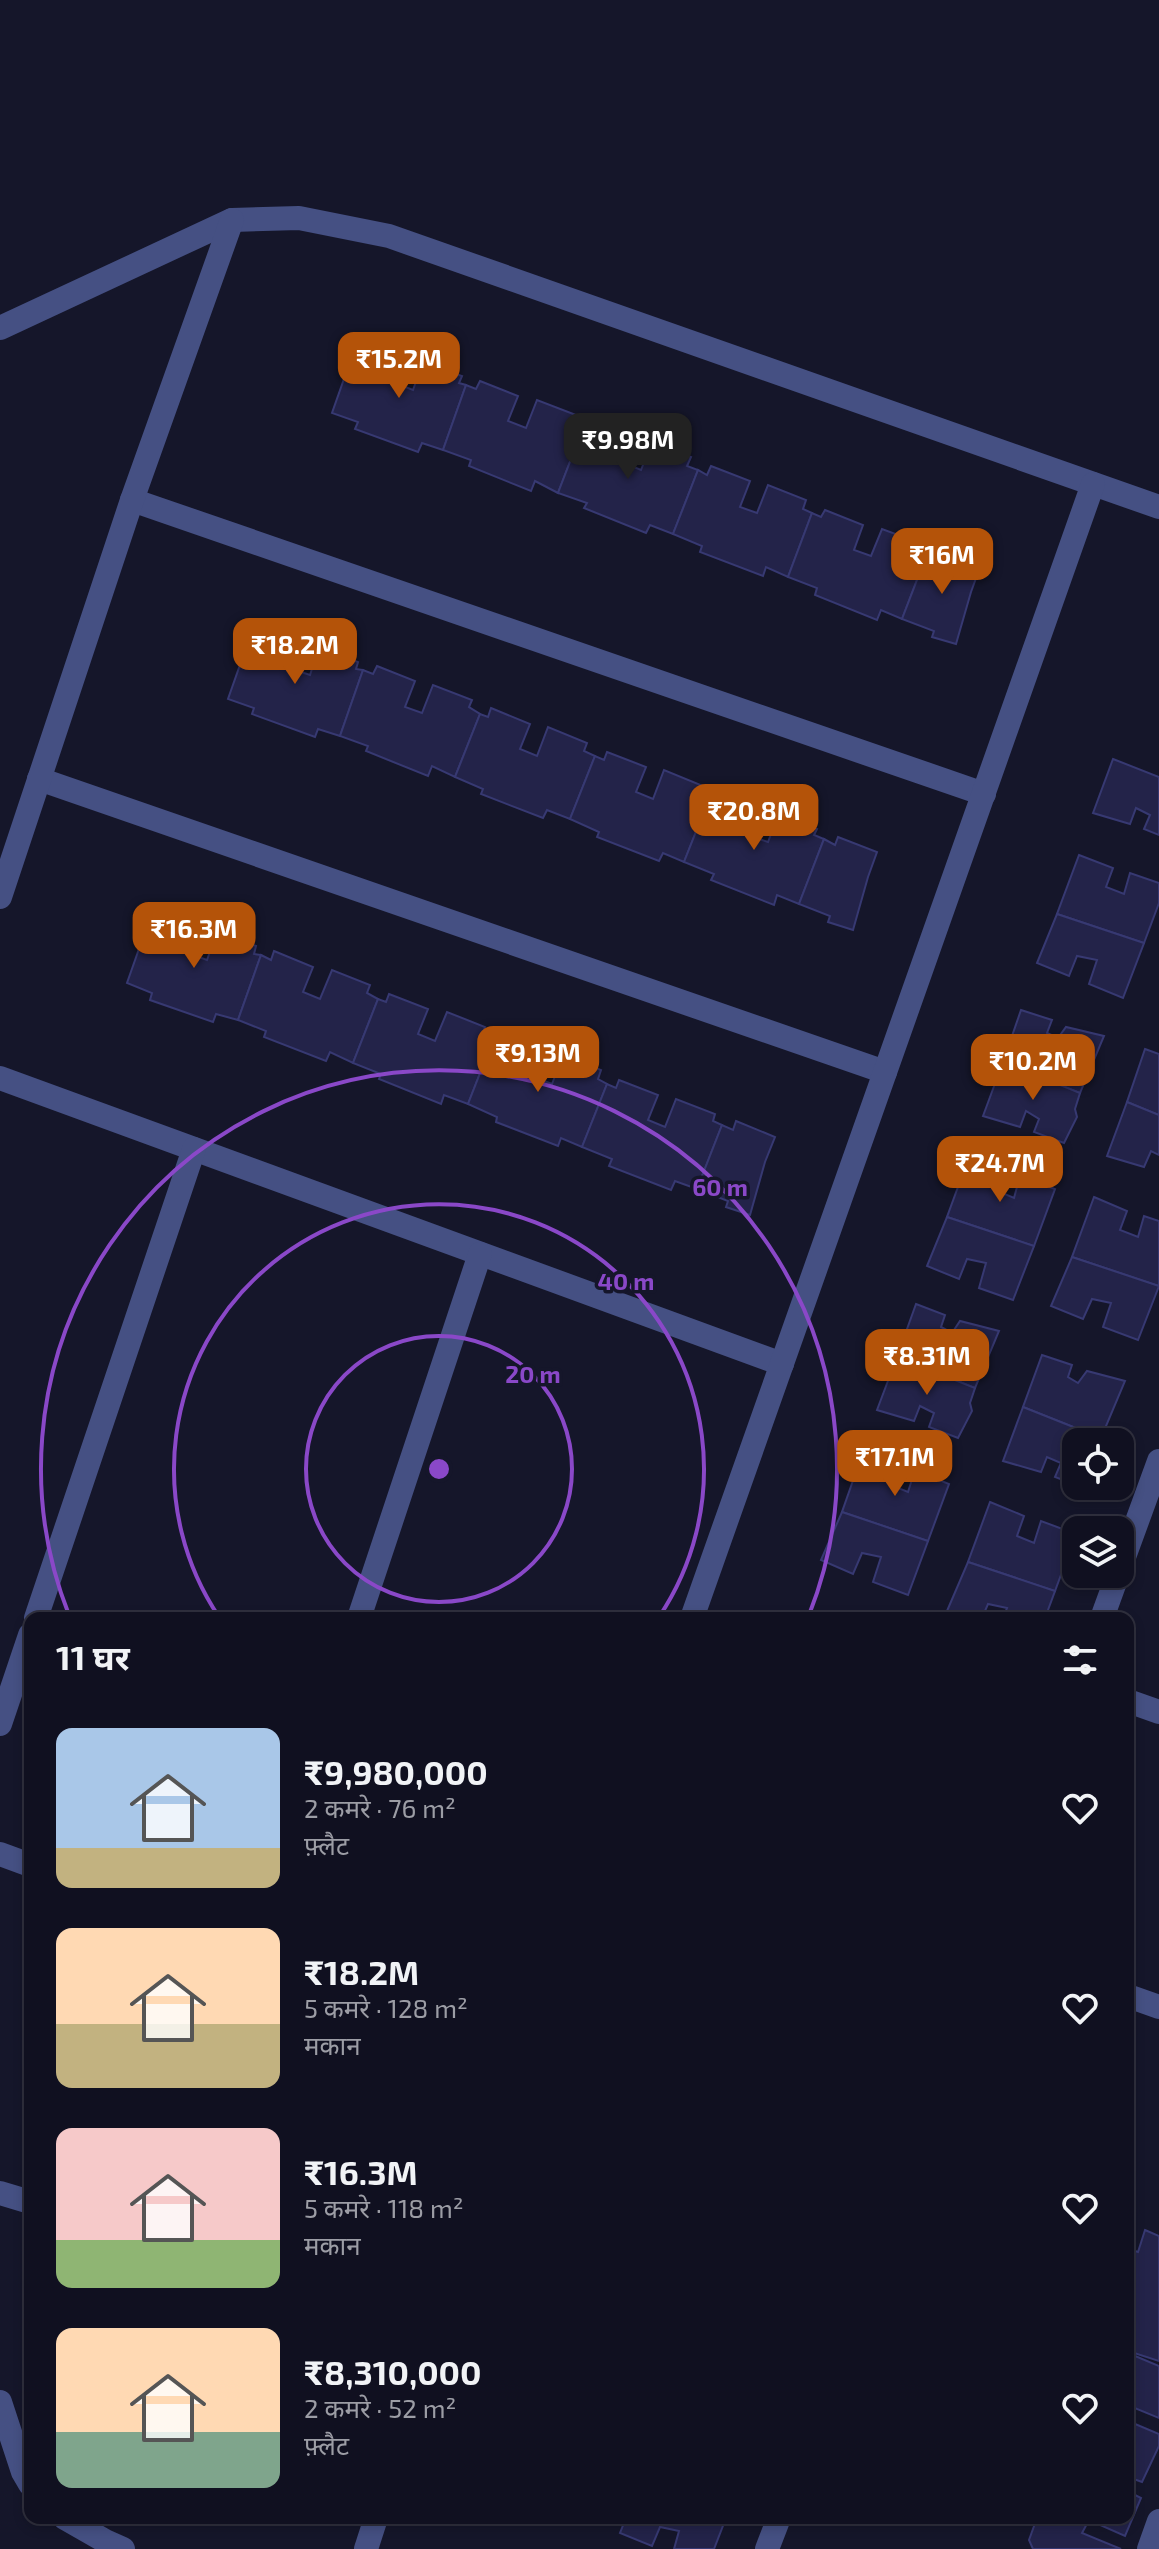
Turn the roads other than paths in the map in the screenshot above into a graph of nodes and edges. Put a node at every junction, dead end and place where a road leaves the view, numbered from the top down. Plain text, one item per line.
1 (232, 220) junction
2 (0, 328) edge
3 (1093, 484) junction
4 (132, 500) junction
5 (1159, 507) edge
6 (39, 779) junction
7 (984, 794) junction
8 (0, 897) edge
9 (885, 1072) junction
10 (0, 1078) edge
11 (194, 1149) junction
12 (480, 1254) junction
13 (782, 1364) junction
14 (1159, 1461) edge
15 (1134, 1530) edge
16 (1113, 1588) edge
17 (38, 1612) edge
18 (361, 1612) edge
19 (694, 1612) edge
20 (1104, 1612) edge
21 (24, 1653) edge
22 (1134, 1703) edge
23 (1159, 1712) edge
24 (0, 1724) edge
25 (0, 1854) edge
26 (24, 1863) edge
27 (1134, 1998) edge
28 (1159, 2007) edge
29 (0, 2193) edge
30 (24, 2200) edge
31 (0, 2402) edge
32 (24, 2474) edge
33 (1159, 2521) edge
34 (75, 2524) edge
35 (374, 2524) edge
36 (777, 2524) edge
37 (123, 2549) edge
38 (366, 2549) edge
39 (767, 2549) edge
40 (1149, 2549) edge

1 - 2 street
1 - 3 street
1 - 4 street
3 - 5 street
3 - 7 street
4 - 6 street
4 - 7 street
6 - 8 street
6 - 9 street
7 - 9 street
9 - 13 street
10 - 11 street
11 - 12 street
11 - 17 street
12 - 13 street
12 - 18 street
13 - 19 street
14 - 15 street
16 - 20 street
21 - 24 street
22 - 23 street
25 - 26 street
27 - 28 street
29 - 30 street
31 - 32 street
33 - 40 street
34 - 37 street
35 - 38 street
36 - 39 street

